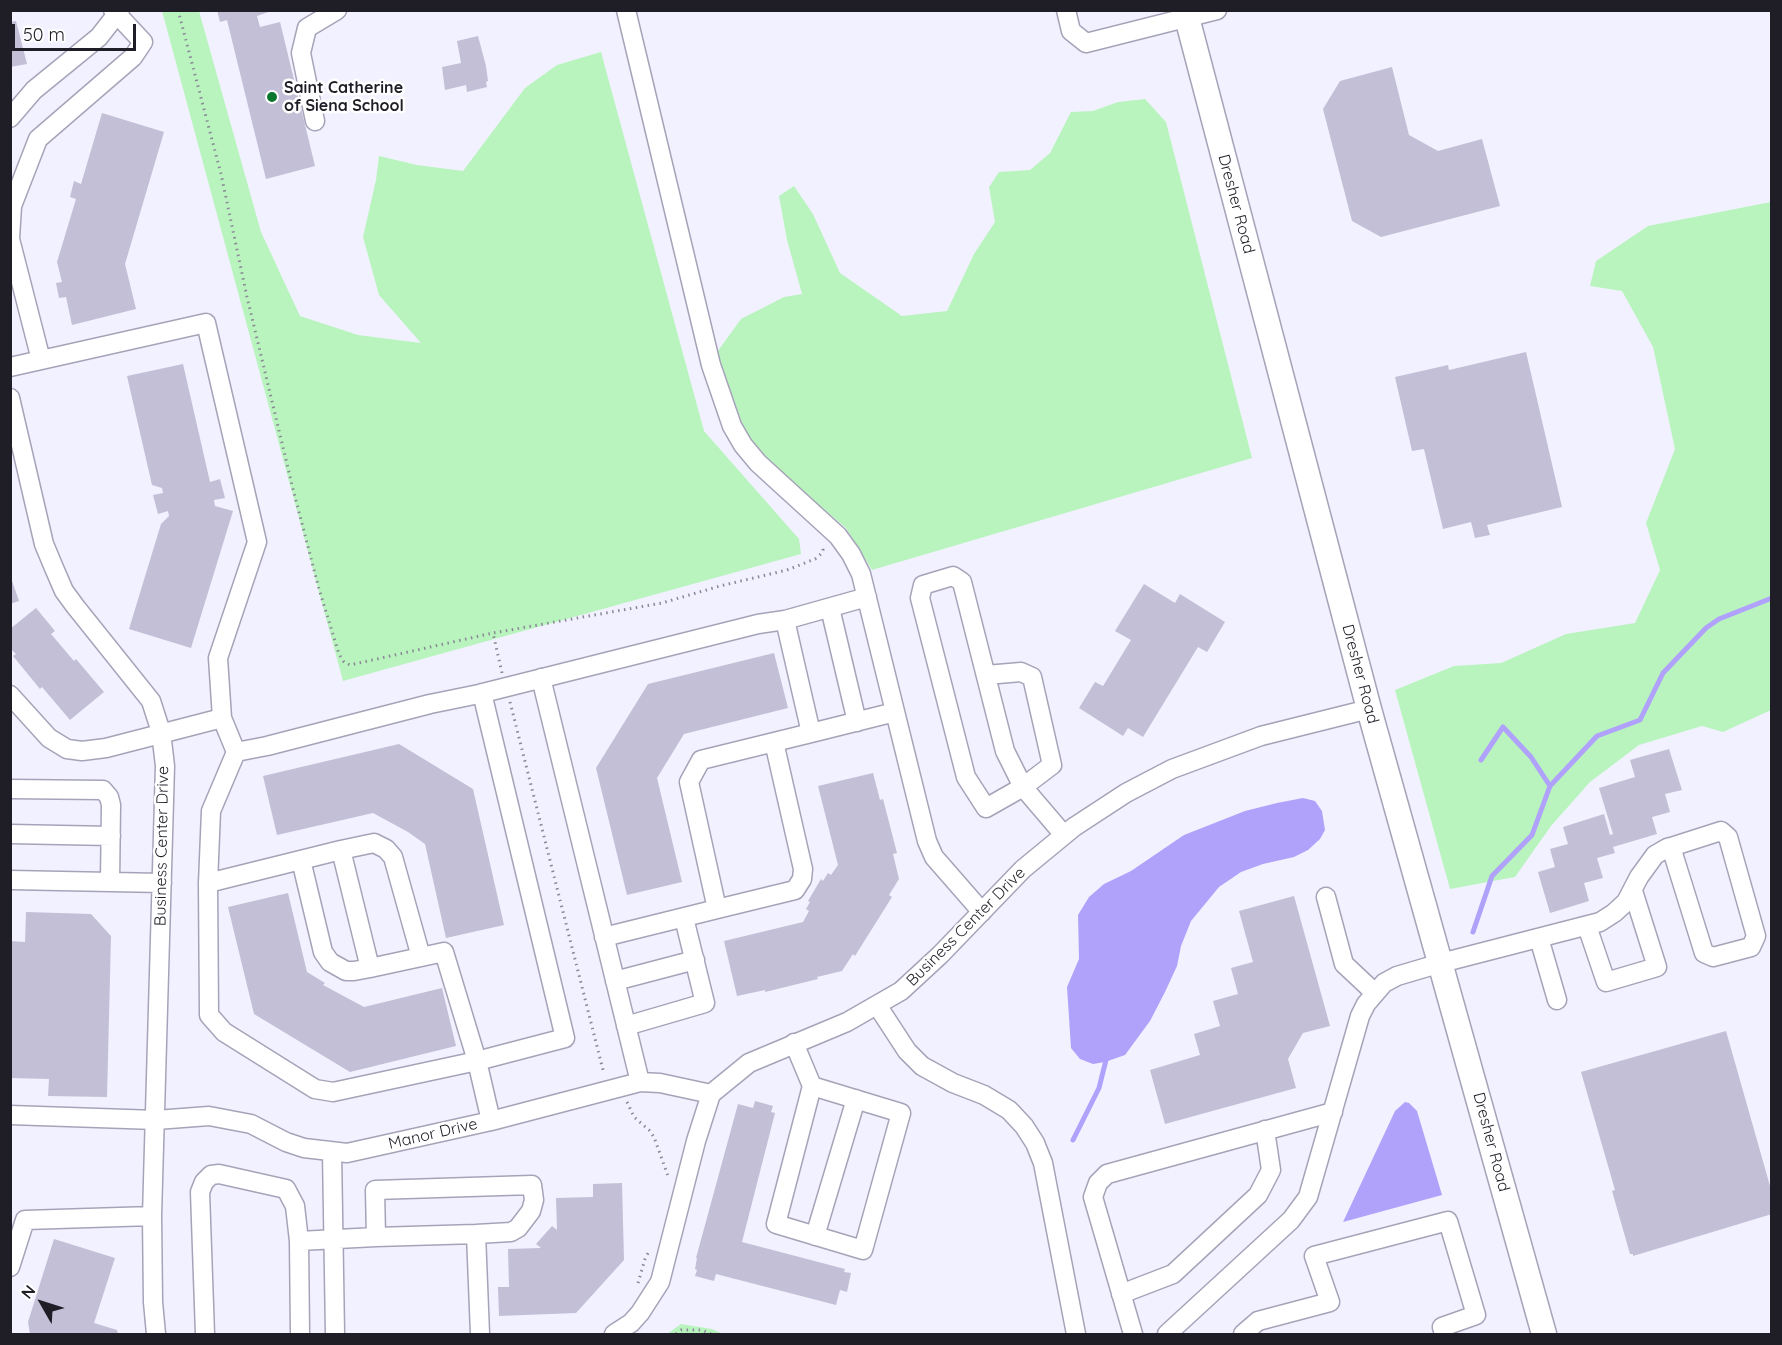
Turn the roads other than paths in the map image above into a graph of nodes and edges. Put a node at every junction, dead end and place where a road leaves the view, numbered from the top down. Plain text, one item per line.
1 (337, 10) edge
2 (626, 10) edge
3 (1066, 10) edge
4 (1217, 10) edge
5 (117, 12) edge
6 (1186, 14) edge
7 (10, 118) edge
8 (315, 122) dead end
9 (10, 239) edge
10 (41, 360) junction
11 (10, 367) edge
12 (10, 398) edge
13 (867, 597) junction
14 (830, 608) junction
15 (784, 620) junction
16 (986, 675) junction
17 (541, 678) junction
18 (482, 693) junction
19 (10, 695) edge
20 (1369, 709) junction
21 (895, 712) junction
22 (222, 718) junction
23 (857, 722) junction
24 (161, 732) junction
25 (811, 733) junction
26 (774, 742) junction
27 (236, 752) junction
28 (1023, 787) junction
29 (10, 789) edge
30 (10, 834) edge
31 (1064, 835) junction
32 (111, 836) junction
33 (1671, 847) junction
34 (341, 850) junction
35 (301, 860) junction
36 (10, 880) edge
37 (110, 882) junction
38 (162, 883) junction
39 (208, 883) junction
40 (1633, 891) junction
41 (1326, 897) dead end
42 (717, 909) junction
43 (982, 912) junction
44 (684, 918) junction
45 (1587, 926) junction
46 (604, 937) junction
47 (1539, 938) junction
48 (421, 957) junction
49 (695, 960) junction
50 (1441, 963) junction
51 (370, 968) junction
52 (615, 981) junction
53 (1375, 993) junction
54 (1557, 1000) dead end
55 (877, 1005) junction
56 (626, 1026) junction
57 (794, 1043) junction
58 (477, 1061) junction
59 (640, 1082) junction
60 (812, 1086) junction
61 (711, 1094) junction
62 (856, 1099) junction
63 (1333, 1112) junction
64 (10, 1115) edge
65 (156, 1120) junction
66 (491, 1121) junction
67 (1265, 1130) junction
68 (332, 1152) junction
69 (152, 1216) junction
70 (476, 1234) junction
71 (815, 1236) junction
72 (376, 1237) junction
73 (334, 1239) junction
74 (299, 1241) junction
75 (10, 1268) edge
76 (1121, 1294) junction
77 (156, 1335) edge
78 (205, 1335) edge
79 (300, 1335) edge
80 (335, 1335) edge
81 (480, 1335) edge
82 (614, 1335) edge
83 (1076, 1335) edge
84 (1133, 1335) edge
85 (1167, 1335) edge
86 (1243, 1335) edge
87 (1444, 1335) edge
88 (1544, 1335) edge

1 - 8 street
2 - 13 street
3 - 6 street
4 - 6 street
5 - 7 street
5 - 9 street
6 - 20 main road, Dresher Road
9 - 10 street
10 - 11 street
10 - 22 street
12 - 24 street, Business Center Drive
13 - 14 street
13 - 21 street
14 - 15 street
14 - 23 street
15 - 17 street
15 - 25 street
16 - 28 street
16 - 28 street
16 - 28 street
17 - 18 street
17 - 46 street
18 - 27 street
18 - 58 street
19 - 24 street
20 - 31 street, Business Center Drive
20 - 50 main road, Dresher Road
21 - 23 street
21 - 43 street
22 - 24 street
22 - 27 street
23 - 25 street
24 - 38 street, Business Center Drive
25 - 26 street
26 - 42 street
26 - 42 street
27 - 39 street
28 - 31 street
29 - 32 street
30 - 32 street
31 - 43 street, Business Center Drive
32 - 37 street
33 - 33 street
33 - 40 street
34 - 35 street
34 - 48 street
34 - 51 street
35 - 39 street
35 - 51 street
36 - 37 street
37 - 38 street
38 - 65 street, Business Center Drive
39 - 58 street
40 - 45 street
40 - 45 street
41 - 53 street
42 - 44 street
43 - 55 street, Business Center Drive
44 - 46 street
44 - 49 street
45 - 47 street
46 - 52 street
47 - 50 street
47 - 54 street
48 - 51 street
48 - 58 street
49 - 52 street
49 - 56 street
50 - 53 street
50 - 88 main road, Dresher Road
52 - 56 street
53 - 63 street
55 - 57 street, Business Center Drive
55 - 83 street
56 - 59 street
57 - 60 street
57 - 61 street, Business Center Drive
58 - 66 street
59 - 61 street, Manor Drive
59 - 66 street, Manor Drive
60 - 62 street
60 - 71 street
61 - 82 street
62 - 71 street
62 - 71 street
63 - 67 street
63 - 85 street
64 - 65 street, Manor Drive
65 - 68 street, Manor Drive
65 - 69 street, Business Center Drive
66 - 68 street, Manor Drive
67 - 76 street
67 - 76 street
68 - 73 street
69 - 75 street
69 - 77 street, Business Center Drive
70 - 72 street
70 - 72 street
70 - 81 street
72 - 73 street
73 - 74 street
73 - 80 street
74 - 78 street
74 - 79 street
76 - 84 street
86 - 87 street

